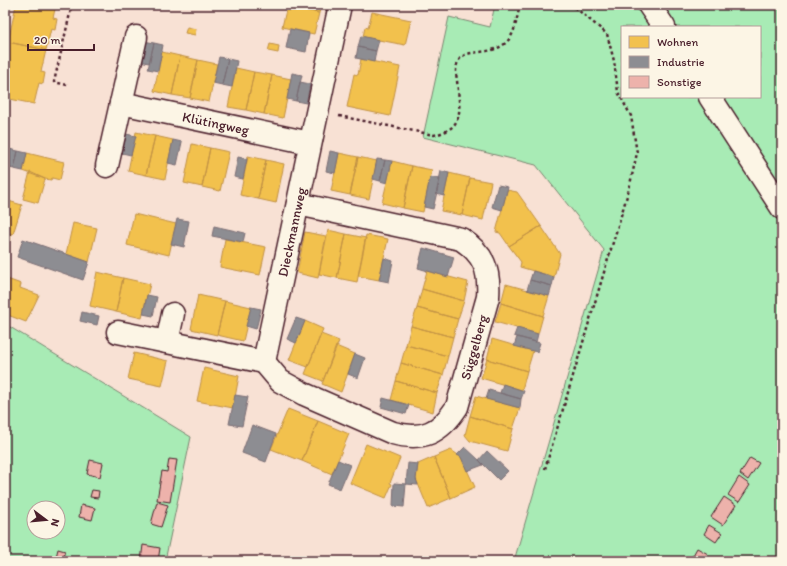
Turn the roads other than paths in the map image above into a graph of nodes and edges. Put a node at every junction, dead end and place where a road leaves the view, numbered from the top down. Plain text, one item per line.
1 (340, 5) edge
2 (649, 5) edge
3 (663, 26) edge
4 (136, 37) dead end
5 (711, 98) edge
6 (121, 103) junction
7 (310, 143) junction
8 (107, 166) dead end
9 (298, 204) junction
10 (782, 208) edge
11 (173, 314) dead end
12 (118, 332) dead end
13 (167, 342) junction
14 (264, 362) junction

1 - 7 street, Dieckmannweg
2 - 3 street
4 - 6 street
5 - 10 street
6 - 7 street, Klütingweg
6 - 8 street
7 - 9 street, Dieckmannweg
9 - 14 street, Dieckmannweg
9 - 14 street, Süggelberg
11 - 13 street
12 - 13 street
13 - 14 street

